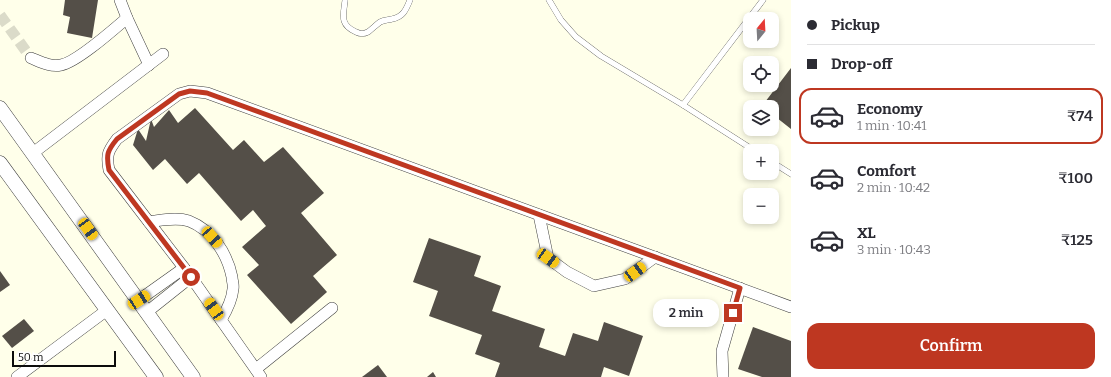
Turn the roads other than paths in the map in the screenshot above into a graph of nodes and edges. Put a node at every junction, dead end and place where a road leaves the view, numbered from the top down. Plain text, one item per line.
1 (120, 0) edge
2 (410, 0) edge
3 (549, 0) edge
4 (763, 0) edge
5 (345, 1) dead end
6 (127, 18) junction
7 (163, 54) dead end
8 (31, 58) tunnel mouth
9 (149, 64) junction
10 (683, 106) junction
11 (0, 108) edge
12 (744, 144) edge
13 (33, 153) junction
14 (0, 163) edge
15 (779, 166) edge
16 (791, 174) edge
17 (539, 215) junction
18 (149, 222) junction
19 (655, 257) junction
20 (188, 273) junction
21 (740, 288) junction
22 (139, 300) junction
23 (791, 307) edge
24 (332, 308) dead end
25 (108, 310) junction
26 (147, 312) junction
27 (221, 320) junction
28 (258, 373) edge
29 (17, 377) edge
30 (156, 377) edge
31 (193, 377) edge
32 (723, 377) edge

1 - 6 street
2 - 5 lane
3 - 10 lane
4 - 10 lane
6 - 8 street
6 - 9 street
7 - 9 street
9 - 13 street
10 - 12 lane
11 - 13 street
13 - 22 street
14 - 25 street
15 - 16 lane
17 - 18 street
17 - 19 street
17 - 19 street
18 - 20 street
18 - 27 street
19 - 21 street
20 - 22 street
20 - 26 street
20 - 27 street
21 - 23 street
21 - 32 street
22 - 26 street
24 - 28 street
25 - 29 street
25 - 30 street
26 - 31 street
27 - 28 street

